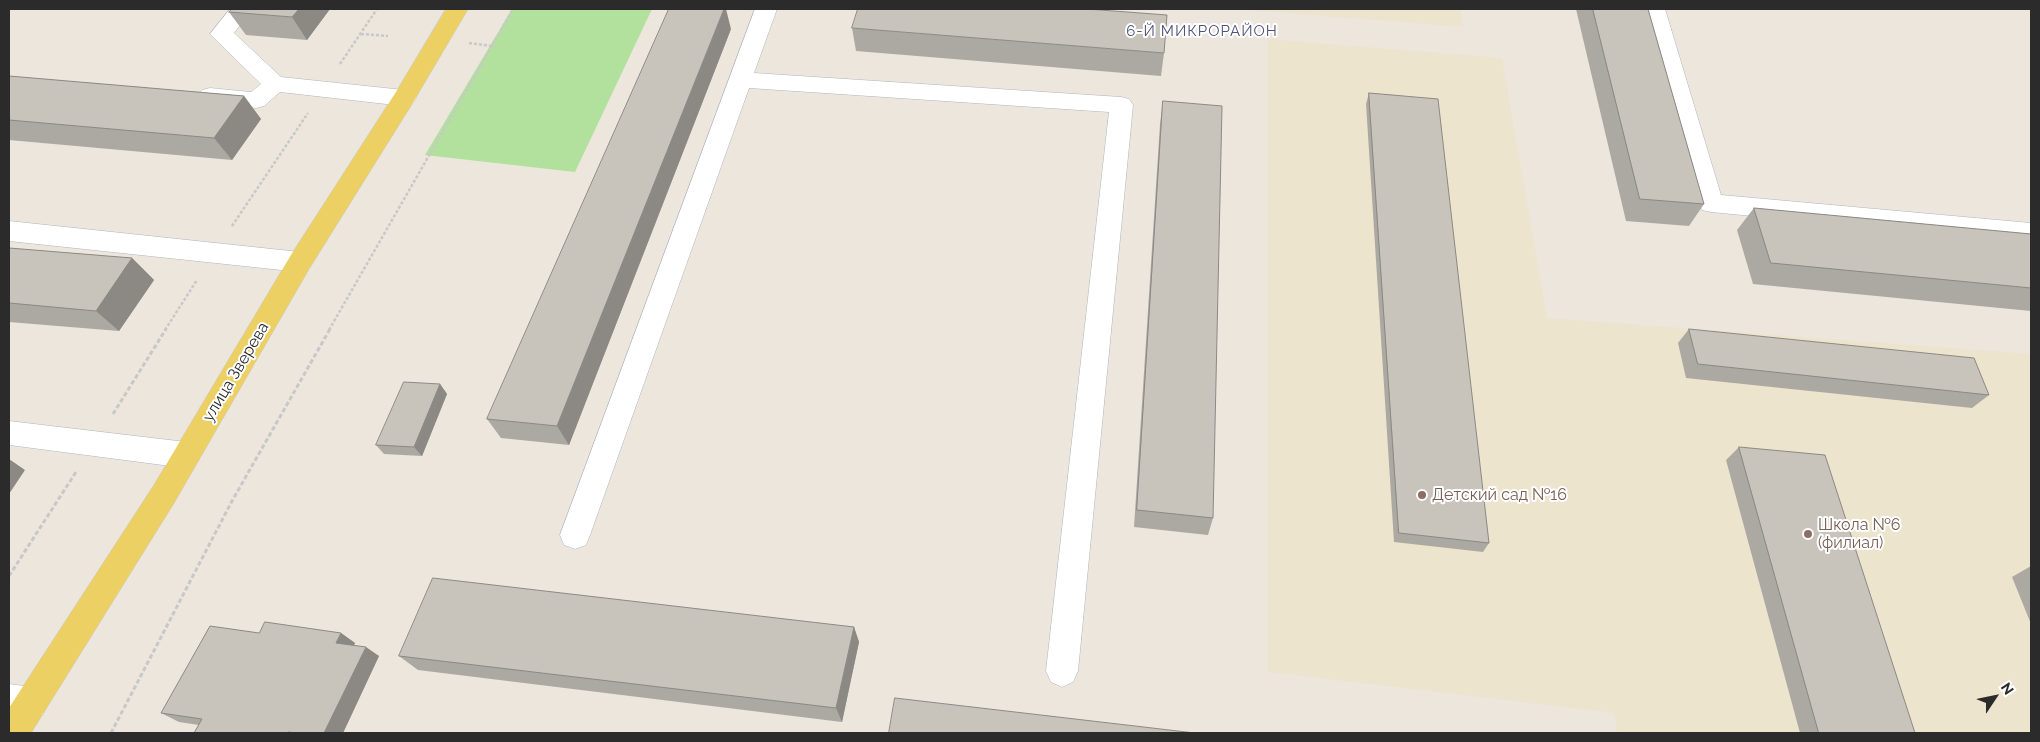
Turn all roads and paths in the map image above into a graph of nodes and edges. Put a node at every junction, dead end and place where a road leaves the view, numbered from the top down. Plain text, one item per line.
1 (241, 9) edge
2 (377, 9) edge
3 (457, 9) edge
4 (513, 9) edge
5 (766, 9) edge
6 (1654, 9) edge
7 (361, 34) junction
8 (388, 36) dead end
9 (463, 43) dead end
10 (492, 46) junction
11 (740, 80) junction
12 (275, 84) junction
13 (325, 88) junction
14 (187, 94) edge
15 (404, 98) junction
16 (9, 231) edge
17 (2031, 233) edge
18 (214, 252) junction
19 (300, 262) junction
20 (9, 433) edge
21 (95, 443) junction
22 (186, 455) junction
23 (575, 535) dead end
24 (9, 576) edge
25 (1062, 671) dead end
26 (20, 701) edge
27 (12, 733) edge
28 (111, 733) edge

1 - 12 lane
2 - 7 path
3 - 15 main road, улица Зверева
4 - 10 path
5 - 11 lane
6 - 17 lane
7 - 8 path
7 - 13 path
9 - 10 path
10 - 28 path
11 - 23 lane
11 - 25 lane
12 - 13 lane
12 - 14 lane
13 - 15 lane
13 - 18 path
15 - 19 main road, улица Зверева
16 - 18 lane
18 - 19 lane
18 - 21 path
19 - 22 main road, улица Зверева
20 - 21 lane
21 - 22 lane
21 - 24 path
22 - 26 main road, улица Зверева
26 - 27 main road, улица Зверева

